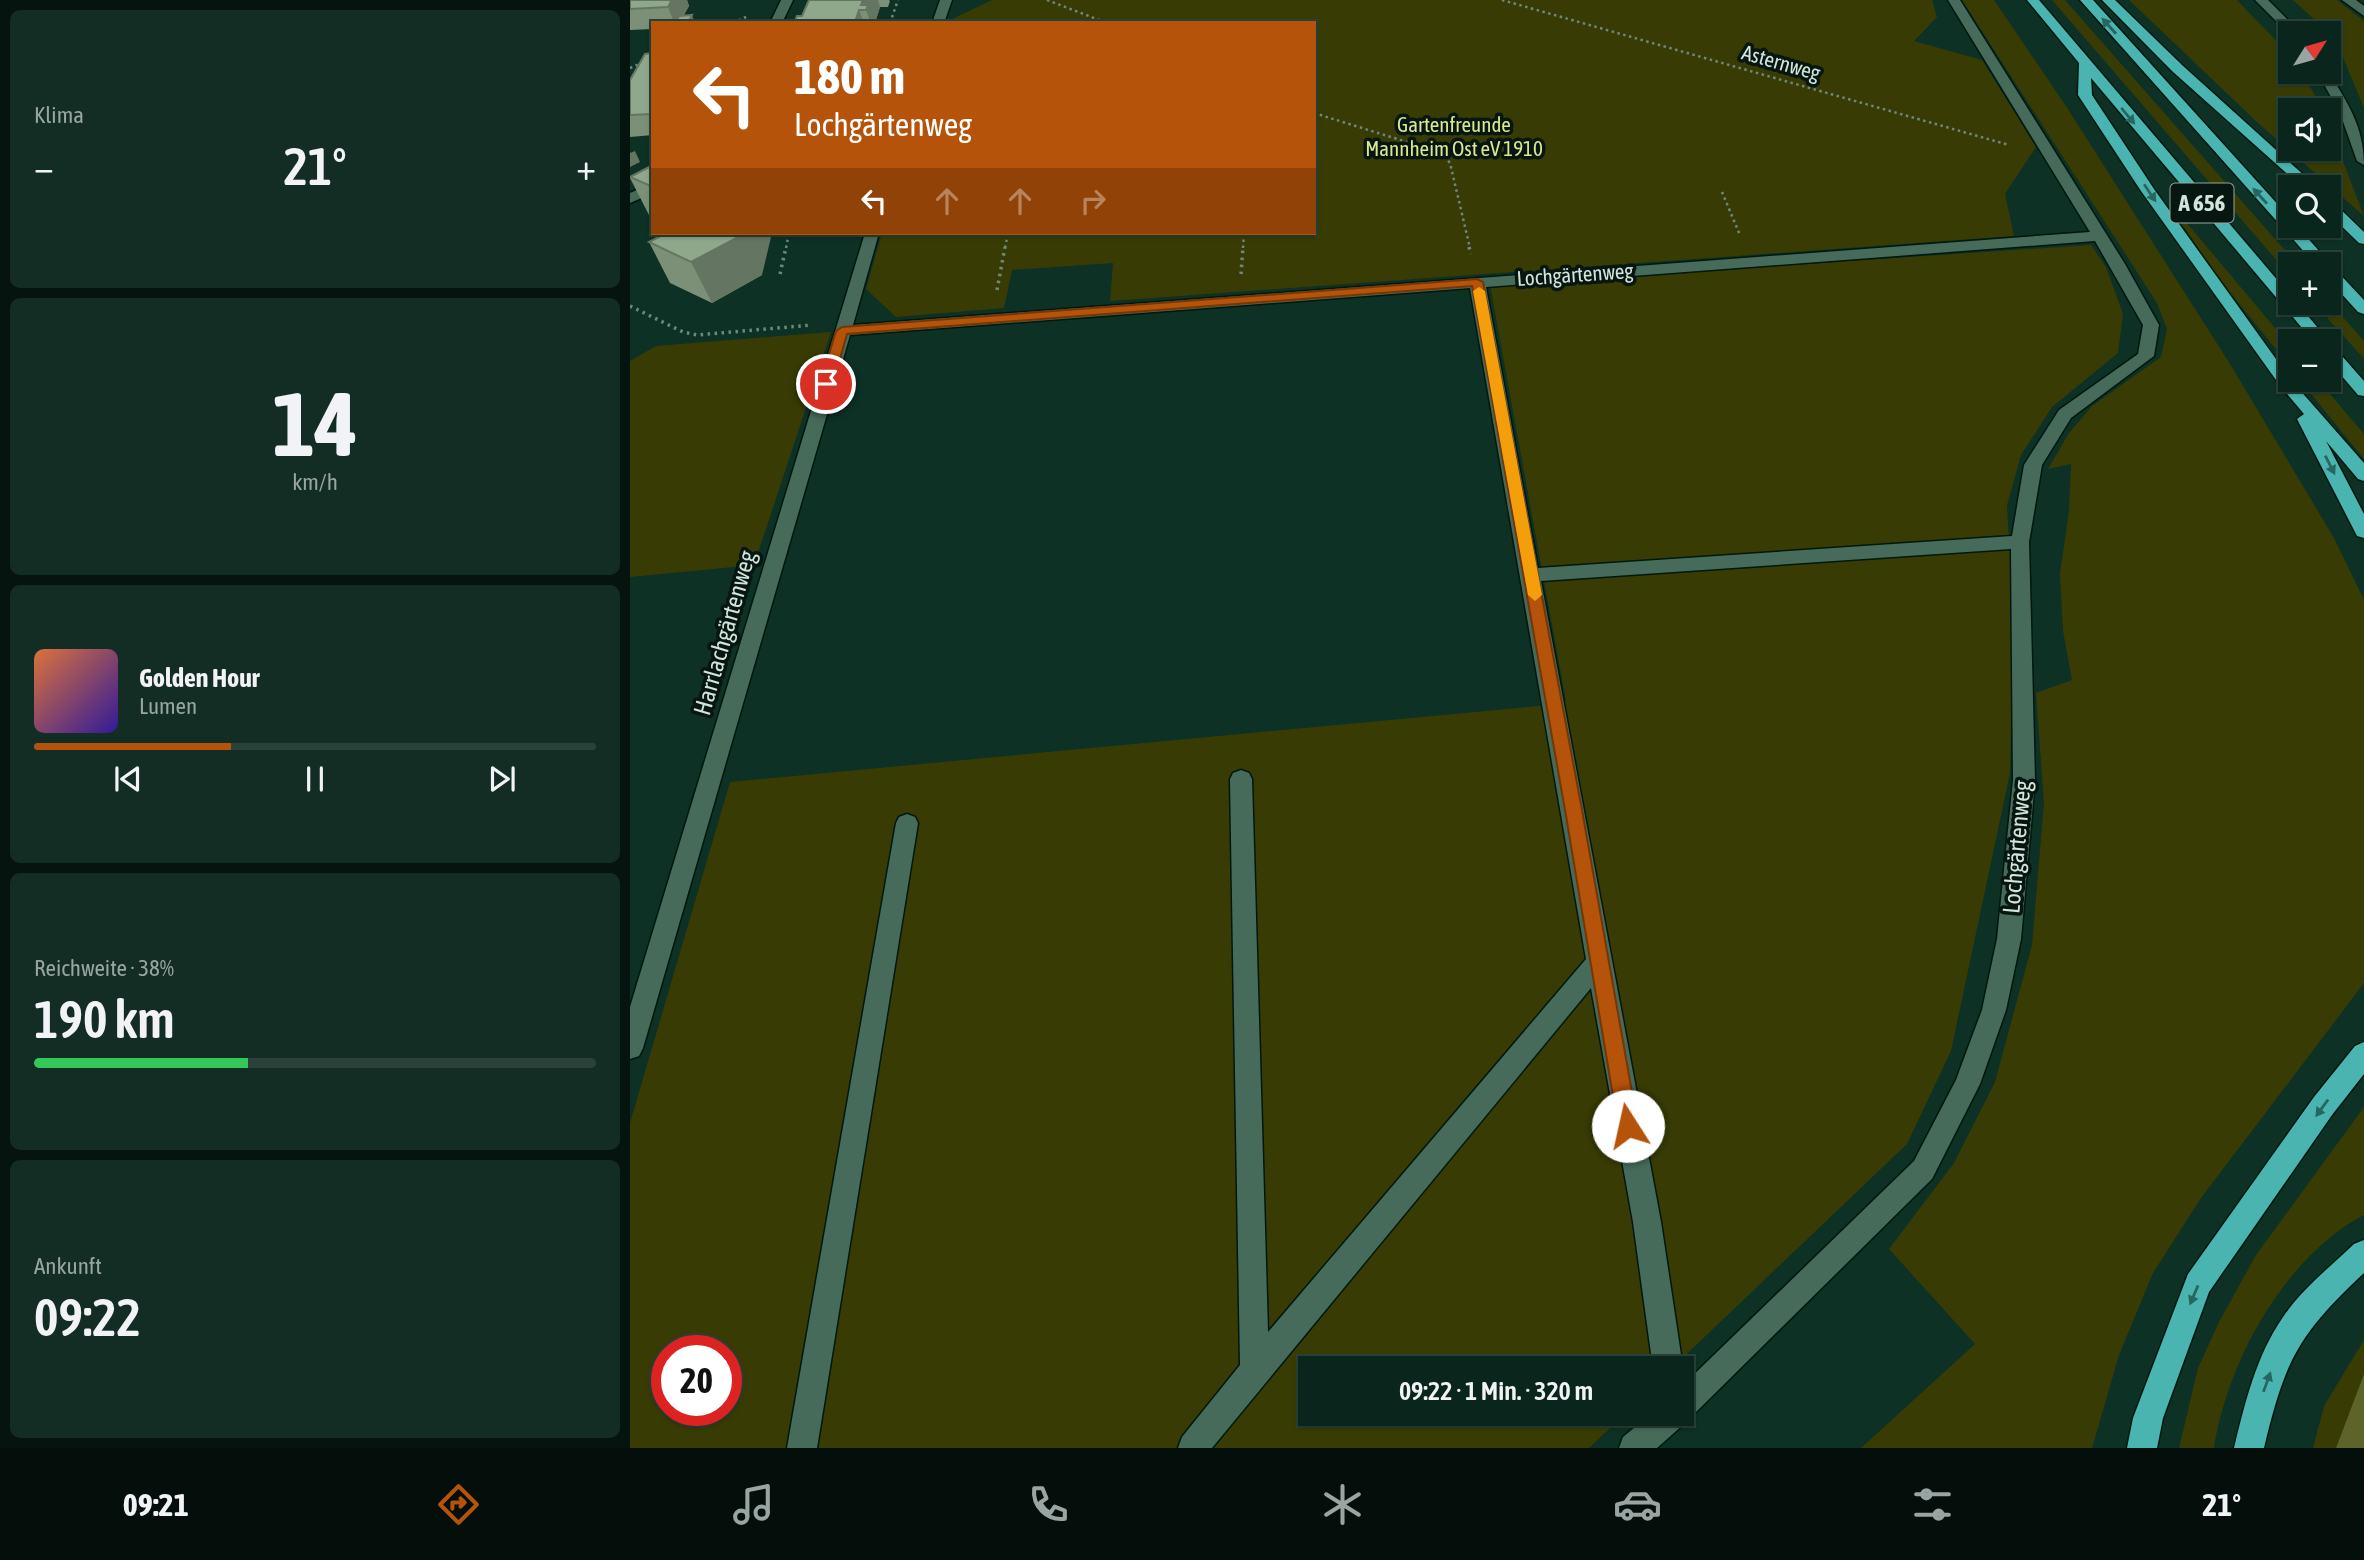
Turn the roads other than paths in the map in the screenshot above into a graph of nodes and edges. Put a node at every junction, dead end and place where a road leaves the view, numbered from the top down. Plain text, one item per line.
1 (787, 0) edge
2 (946, 0) edge
3 (1954, 0) edge
4 (2033, 0) edge
5 (2085, 0) edge
6 (2108, 0) edge
7 (2261, 0) edge
8 (2348, 0) edge
9 (2364, 12) edge
10 (777, 21) edge
11 (939, 21) edge
12 (2283, 21) edge
13 (2084, 64) junction
14 (2330, 84) edge
15 (2364, 161) edge
16 (2296, 175) edge
17 (651, 188) edge
18 (630, 199) edge
19 (2341, 218) edge
20 (872, 235) edge
21 (2099, 236) junction
22 (2364, 240) edge
23 (2312, 252) edge
24 (1477, 282) junction
25 (2341, 284) edge
26 (2364, 309) edge
27 (2311, 329) edge
28 (842, 331) junction
29 (2341, 365) edge
30 (2278, 371) edge
31 (2364, 391) edge
32 (2292, 392) edge
33 (2295, 392) edge
34 (2364, 475) edge
35 (2364, 532) edge
36 (2020, 542) junction
37 (1531, 575) junction
38 (1241, 779) dead end
39 (907, 822) dead end
40 (1599, 961) junction
41 (630, 1048) edge
42 (2364, 1054) edge
43 (2364, 1254) edge
44 (1666, 1356) edge
45 (1255, 1370) junction
46 (1694, 1394) edge
47 (1659, 1426) edge
48 (802, 1448) edge
49 (1193, 1448) edge
50 (1633, 1448) edge
51 (2142, 1448) edge
52 (2249, 1448) edge

1 - 10 street
2 - 11 street
3 - 21 street, Lochgärtenweg
4 - 13 highway, A 656
23 -> 5 highway, A 656
6 - 16 highway
7 - 12 street
8 - 9 street
13 -> 27 highway, A 656
13 -> 30 highway
14 - 15 street
17 - 18 street
19 - 22 highway
20 - 28 street, Harrlachgärtenweg
21 - 24 street, Lochgärtenweg
21 - 36 street, Lochgärtenweg
24 - 28 street, Lochgärtenweg
24 - 37 street
25 - 26 highway
28 - 41 street, Harrlachgärtenweg
29 - 31 highway
32 -> 35 highway
33 - 34 highway
36 - 37 street
36 - 46 street, Lochgärtenweg
37 - 40 street
38 - 45 street
39 - 48 street
40 - 44 street
40 - 45 street
42 -> 51 highway
52 -> 43 highway
45 - 49 street
47 - 50 street

